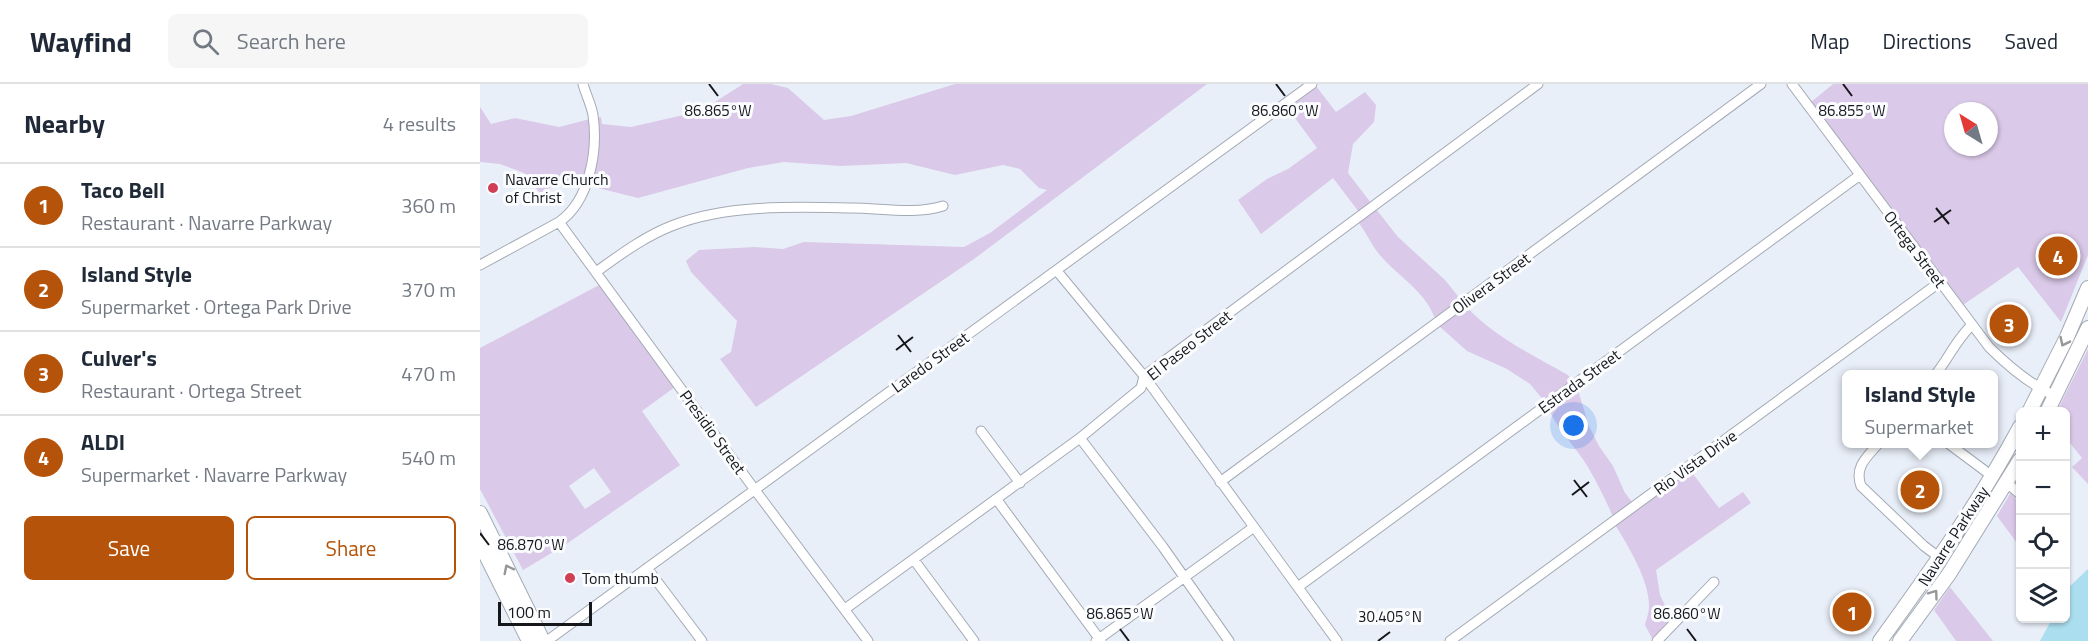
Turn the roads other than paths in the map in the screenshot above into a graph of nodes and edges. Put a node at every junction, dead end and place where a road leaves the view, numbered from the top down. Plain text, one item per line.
1 (583, 84) edge
2 (1312, 84) edge
3 (1538, 84) edge
4 (1761, 84) edge
5 (1792, 84) edge
6 (1860, 175) junction
7 (943, 206) dead end
8 (559, 222) junction
9 (480, 265) edge
10 (1057, 271) junction
11 (596, 272) junction
12 (1940, 282) junction
13 (2088, 288) edge
14 (1972, 325) junction
15 (2088, 328) edge
16 (1940, 370) edge
17 (1144, 376) junction
18 (2041, 389) junction
19 (2055, 396) junction
20 (2031, 407) edge
21 (2049, 407) edge
22 (981, 431) dead end
23 (2016, 434) edge
24 (1080, 438) junction
25 (1875, 448) edge
26 (1954, 448) edge
27 (2019, 461) edge
28 (1992, 476) junction
29 (1221, 482) junction
30 (1020, 483) junction
31 (2007, 483) junction
32 (2016, 489) edge
33 (755, 490) junction
34 (997, 500) junction
35 (480, 513) edge
36 (1254, 527) junction
37 (480, 543) edge
38 (1940, 558) junction
39 (914, 560) junction
40 (647, 568) junction
41 (1185, 578) junction
42 (1714, 582) dead end
43 (1298, 587) junction
44 (845, 609) junction
45 (1882, 639) edge
46 (1099, 640) edge
47 (529, 641) edge
48 (545, 641) edge
49 (702, 641) edge
50 (868, 641) edge
51 (974, 641) edge
52 (1230, 641) edge
53 (1337, 641) edge
54 (1450, 641) edge
55 (1657, 641) edge
56 (1900, 641) edge

1 - 8 street
2 - 10 street, Laredo Street
3 - 17 street, El Paseo Street
4 - 29 street, Olivera Street
5 - 6 street, Ortega Street
6 - 12 street, Ortega Street
6 - 43 street, Estrada Street
7 - 11 street
8 - 9 street
8 - 11 street, Presidio Street
10 - 17 street
10 - 33 street, Laredo Street
11 - 33 street, Presidio Street
12 - 14 street, Ortega Street
12 - 54 street, Rio Vista Drive
13 -> 18 highway
14 - 16 street
14 - 18 street, Ortega Street
15 - 19 highway
17 - 24 street, El Paseo Street
17 - 29 street
18 - 19 street, Ortega Street
18 - 20 highway
19 - 21 highway
22 - 30 street
23 - 28 highway, Navarre Parkway
24 - 30 street, El Paseo Street
24 - 41 street
25 - 38 street
26 - 28 street
27 - 31 highway, Navarre Parkway
28 - 38 highway, Navarre Parkway
29 - 36 street
30 - 34 street, El Paseo Street
31 - 32 street
56 -> 31 highway, Navarre Parkway
33 - 40 street, Laredo Street
33 - 44 street, Presidio Street
34 - 39 street, El Paseo Street
34 - 46 street
48 -> 35 highway
36 - 41 street
36 - 43 street
37 - 47 highway
38 - 45 highway, Navarre Parkway
39 - 44 street, El Paseo Street
39 - 51 street
40 - 48 street, Laredo Street
40 - 49 street
41 - 46 street
41 - 52 street
42 - 55 street
43 - 53 street
44 - 50 street, Presidio Street

